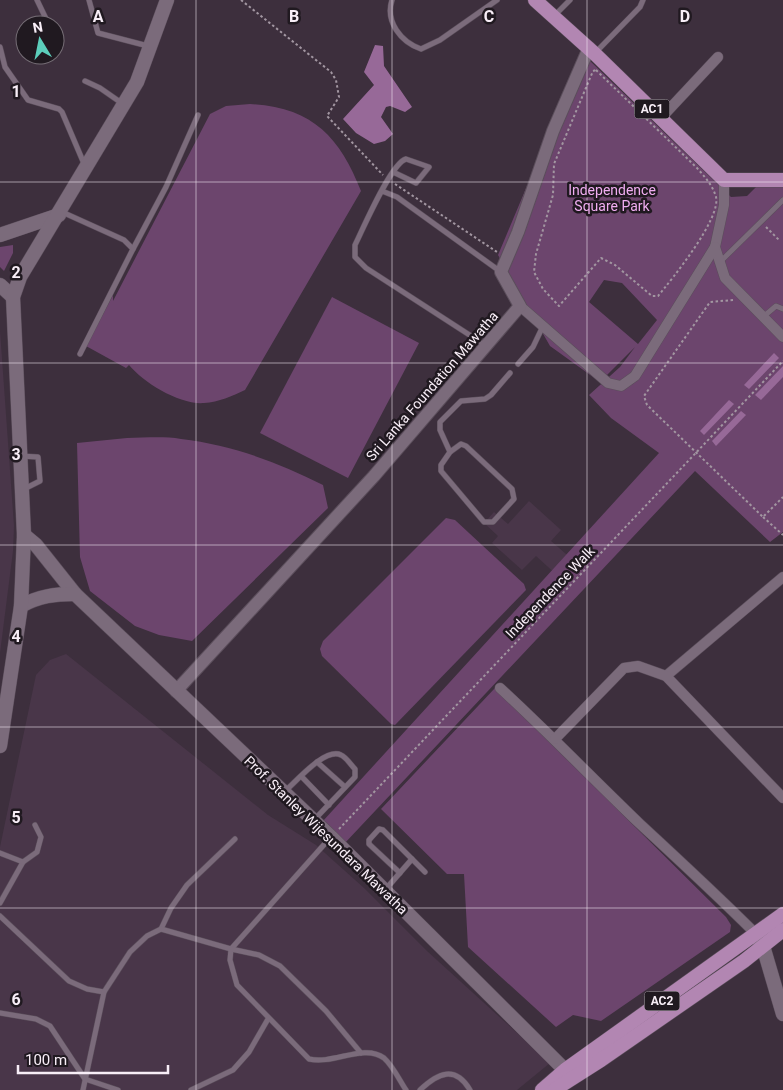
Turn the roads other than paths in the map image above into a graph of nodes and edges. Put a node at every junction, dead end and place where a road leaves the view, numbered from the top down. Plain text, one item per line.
1 (37, 0) edge
2 (88, 0) edge
3 (167, 0) edge
4 (392, 0) edge
5 (497, 0) edge
6 (570, 0) edge
7 (643, 0) edge
8 (545, 6) edge
9 (44, 15) edge
10 (0, 47) edge
11 (151, 47) junction
12 (592, 51) junction
13 (718, 57) dead end
14 (85, 81) dead end
15 (124, 105) junction
16 (198, 115) dead end
17 (661, 118) junction
18 (86, 169) junction
19 (393, 172) junction
20 (724, 180) junction
21 (783, 180) edge
22 (382, 191) junction
23 (783, 200) edge
24 (60, 213) junction
25 (0, 236) edge
26 (715, 247) junction
27 (133, 249) junction
28 (719, 263) junction
29 (501, 272) junction
30 (0, 285) edge
31 (13, 298) junction
32 (520, 306) junction
33 (783, 309) edge
34 (763, 317) junction
35 (543, 326) junction
36 (783, 337) edge
37 (488, 346) junction
38 (80, 354) dead end
39 (518, 364) dead end
40 (510, 373) dead end
41 (450, 452) junction
42 (20, 456) junction
43 (22, 490) junction
44 (24, 535) junction
45 (783, 577) edge
46 (75, 594) junction
47 (21, 606) junction
48 (666, 676) junction
49 (500, 688) dead end
50 (176, 691) junction
51 (555, 739) junction
52 (0, 746) edge
53 (317, 762) junction
54 (302, 777) junction
55 (345, 787) junction
56 (284, 792) junction
57 (783, 798) edge
58 (329, 805) junction
59 (313, 820) junction
60 (35, 825) dead end
61 (331, 837) junction
62 (234, 839) dead end
63 (0, 853) edge
64 (412, 859) junction
65 (23, 862) junction
66 (425, 872) dead end
67 (400, 873) junction
68 (384, 891) junction
69 (0, 903) edge
70 (783, 914) edge
71 (0, 916) edge
72 (161, 929) junction
73 (783, 930) edge
74 (759, 940) junction
75 (231, 949) junction
76 (104, 992) junction
77 (0, 1013) edge
78 (783, 1014) edge
79 (268, 1020) junction
80 (361, 1053) junction
81 (569, 1074) junction
82 (85, 1079) junction
83 (83, 1090) edge
84 (118, 1090) edge
85 (191, 1090) edge
86 (406, 1090) edge
87 (420, 1090) edge
88 (470, 1090) edge
89 (542, 1090) edge
90 (554, 1090) edge

1 - 9 lane
2 - 11 lane
3 - 11 main road
4 - 5 lane
6 - 8 lane
7 - 12 lane
8 - 12 main road, AC1
10 - 18 lane
11 - 15 main road
12 - 17 main road, AC1
12 - 29 street
13 - 17 street
14 - 15 lane
15 - 18 main road
16 - 27 lane
17 - 20 main road, AC1
18 - 24 main road
19 - 19 lane
19 - 22 lane
20 - 21 main road
20 - 26 street
22 - 29 lane
22 - 37 lane
23 - 28 lane
24 - 25 main road
24 - 27 lane
24 - 31 main road
26 - 28 street
26 - 35 street
27 - 38 lane
28 - 34 street
29 - 32 street
30 - 31 main road
31 - 42 main road
32 - 35 street
32 - 37 street, Sri Lanka Foundation Mawatha
33 - 34 lane
34 - 36 street
35 - 39 lane
37 - 50 street, Sri Lanka Foundation Mawatha
40 - 41 lane
41 - 41 lane
42 - 43 main road
42 - 43 lane
43 - 44 main road
44 - 46 main road, Prof. Stanley Wijesundara Mawatha
44 - 47 main road
45 - 48 street
46 - 47 main road
46 - 50 main road, Prof. Stanley Wijesundara Mawatha
47 - 52 main road
48 - 51 street
48 - 57 street
49 - 51 street
50 - 56 main road, Prof. Stanley Wijesundara Mawatha
51 - 74 street
53 - 54 lane
53 - 55 lane
53 - 55 lane
54 - 56 lane
54 - 58 lane
55 - 58 lane
56 - 59 main road, Prof. Stanley Wijesundara Mawatha
58 - 59 lane
59 - 61 main road, Prof. Stanley Wijesundara Mawatha
60 - 65 lane
61 - 68 main road, Prof. Stanley Wijesundara Mawatha
61 - 75 lane
62 - 72 lane
63 - 65 lane
64 - 66 lane
64 - 67 lane
64 - 67 lane
65 - 69 lane
67 - 68 lane
68 - 81 main road, Prof. Stanley Wijesundara Mawatha
70 - 74 main road, AC2
71 - 76 lane
72 - 75 lane
72 - 76 lane
73 - 74 main road, AC2
74 - 78 main road
74 - 81 main road, AC2
75 - 79 lane
75 - 80 lane
76 - 82 lane
77 - 82 lane
79 - 80 lane
79 - 85 lane
80 - 86 lane
81 - 89 main road, AC2
81 - 90 main road, AC2
82 - 83 lane
82 - 84 lane
87 - 88 lane

